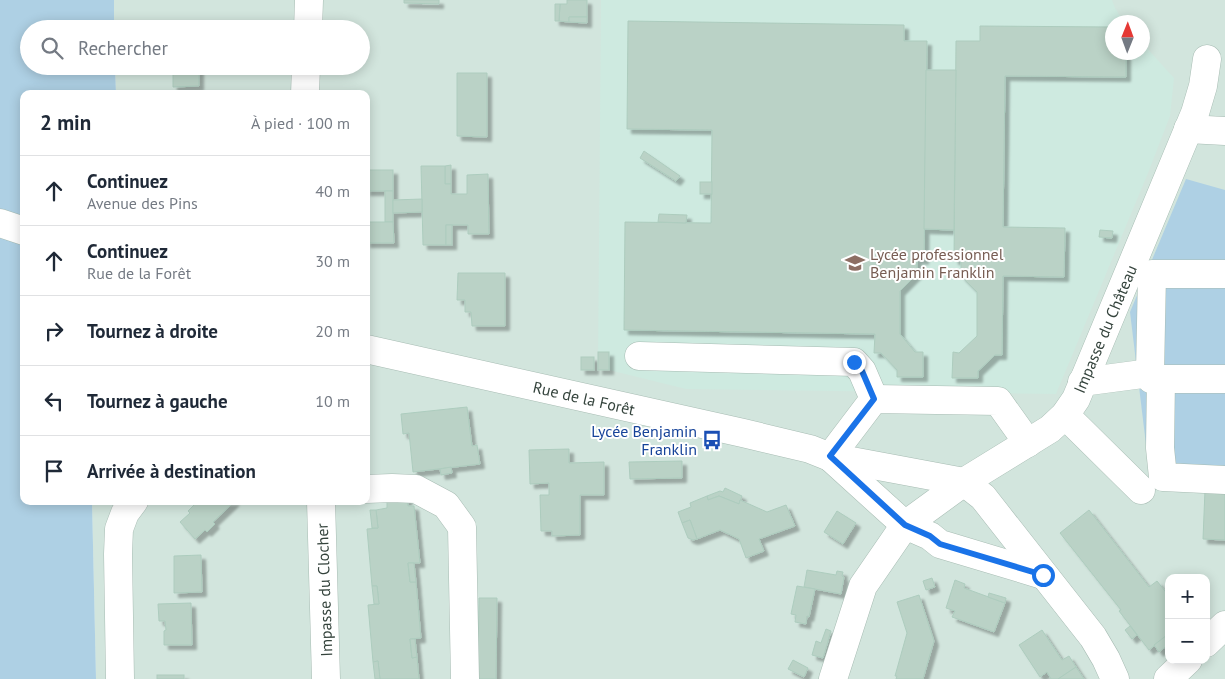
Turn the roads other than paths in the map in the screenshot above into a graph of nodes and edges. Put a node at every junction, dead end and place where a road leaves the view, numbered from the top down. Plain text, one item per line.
1 (309, 0) edge
2 (308, 20) edge
3 (1212, 69) edge
4 (306, 75) edge
5 (305, 90) edge
6 (1188, 129) junction
7 (1225, 131) edge
8 (0, 223) edge
9 (20, 230) edge
10 (1225, 274) edge
11 (370, 350) edge
12 (639, 356) dead end
13 (1156, 376) junction
14 (1225, 379) edge
15 (1082, 382) junction
16 (874, 399) junction
17 (1065, 415) junction
18 (1028, 443) junction
19 (830, 456) junction
20 (1225, 480) edge
21 (964, 482) junction
22 (370, 489) edge
23 (1141, 490) dead end
24 (131, 505) edge
25 (321, 505) edge
26 (905, 525) junction
27 (1043, 575) junction
28 (1225, 625) edge
29 (1210, 639) edge
30 (1184, 664) edge
31 (120, 679) edge
32 (326, 679) edge
33 (465, 679) edge
34 (833, 679) edge
35 (1115, 679) edge
36 (1168, 679) edge

1 - 2 street
3 - 6 street, Impasse du Château
4 - 5 street
6 - 7 street
6 - 15 street, Impasse du Château
8 - 9 street
10 - 13 street
11 - 19 street, Rue de la Forêt
12 - 16 street
13 - 14 street
13 - 15 street
13 - 20 street
15 - 17 street, Impasse du Château
16 - 18 street
16 - 19 street
17 - 18 street, Impasse du Château
17 - 23 street
18 - 21 street, Impasse du Château
19 - 21 street, Rue de la Forêt
19 - 26 street, Rue de la Forêt
21 - 26 street, Impasse du Château
21 - 27 street
22 - 33 street
24 - 31 street
25 - 32 street, Impasse du Clocher
26 - 27 street, Rue de la Forêt
26 - 34 street
27 - 35 street
28 - 29 street
30 - 36 street

